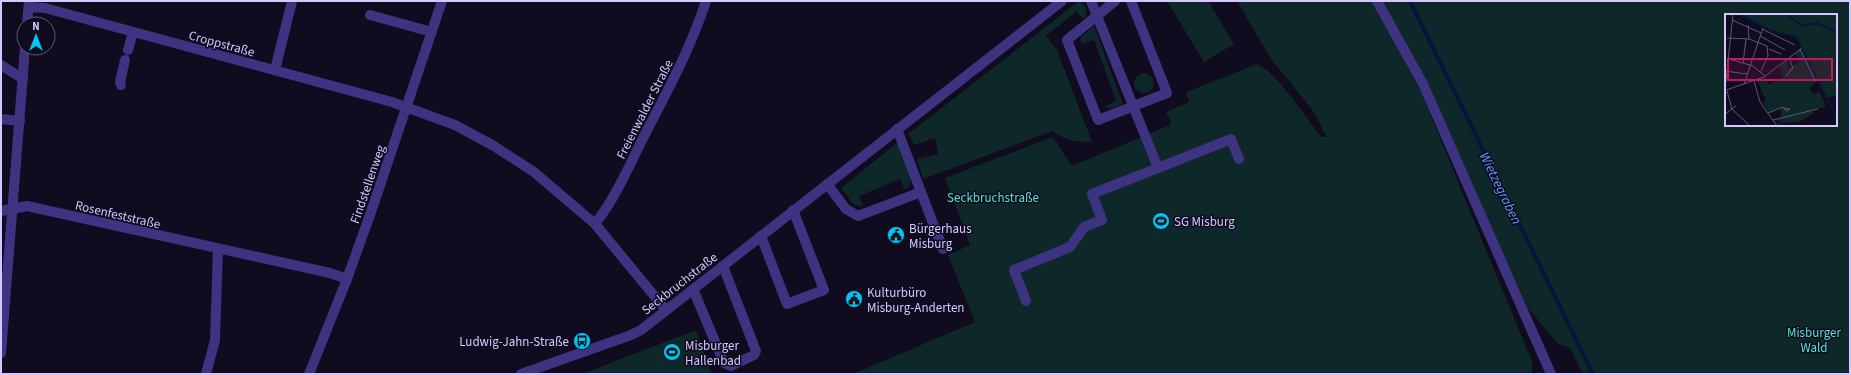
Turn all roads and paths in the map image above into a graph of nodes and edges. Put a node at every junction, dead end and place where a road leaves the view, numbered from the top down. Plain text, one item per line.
1 (292, 1) edge
2 (442, 1) edge
3 (706, 1) edge
4 (1062, 1) edge
5 (1091, 1) edge
6 (1115, 1) edge
7 (1131, 1) edge
8 (1377, 1) edge
9 (29, 4) edge
10 (370, 15) dead end
11 (1097, 15) junction
12 (28, 16) edge
13 (133, 32) junction
14 (432, 32) junction
15 (24, 56) edge
16 (1, 66) edge
17 (275, 70) junction
18 (23, 79) junction
19 (121, 85) dead end
20 (1133, 106) junction
21 (408, 107) junction
22 (1, 119) edge
23 (20, 121) junction
24 (898, 129) junction
25 (1239, 159) dead end
26 (1158, 168) junction
27 (826, 184) junction
28 (921, 192) junction
29 (13, 209) junction
30 (793, 210) junction
31 (1, 211) edge
32 (595, 224) junction
33 (761, 236) junction
34 (218, 249) junction
35 (943, 249) dead end
36 (723, 266) junction
37 (347, 279) junction
38 (693, 289) junction
39 (1026, 301) dead end
40 (666, 310) junction
41 (1, 353) edge
42 (206, 374) edge
43 (309, 374) edge
44 (521, 374) edge
45 (1551, 374) edge

1 - 17 street
2 - 14 street, Findstellenweg
3 - 32 street, Freienwalder Straße
4 - 24 street, Seckbruchstraße
5 - 11 street
6 - 11 street
7 - 20 street
8 - 45 street
9 - 12 street
9 - 13 street, Croppstraße
10 - 14 street
11 - 20 street
11 - 20 street
13 - 17 street, Croppstraße
13 - 19 street
14 - 21 street, Findstellenweg
15 - 18 street
16 - 18 street
17 - 21 street, Croppstraße
18 - 23 street
20 - 26 street
21 - 32 street, Croppstraße
21 - 37 street, Findstellenweg
22 - 23 street
23 - 29 street
24 - 27 street, Seckbruchstraße
24 - 28 street
25 - 26 street
26 - 39 street
27 - 28 street
27 - 30 street, Seckbruchstraße
28 - 35 street
29 - 31 street, Rosenfeststraße
29 - 34 street, Rosenfeststraße
29 - 41 street
30 - 33 street, Seckbruchstraße
30 - 33 street
32 - 40 street, Croppstraße
33 - 36 street, Seckbruchstraße
34 - 37 street, Rosenfeststraße
34 - 42 street
36 - 38 street, Seckbruchstraße
36 - 38 street
37 - 43 street, Findstellenweg
38 - 40 street, Seckbruchstraße
40 - 44 street, Seckbruchstraße

